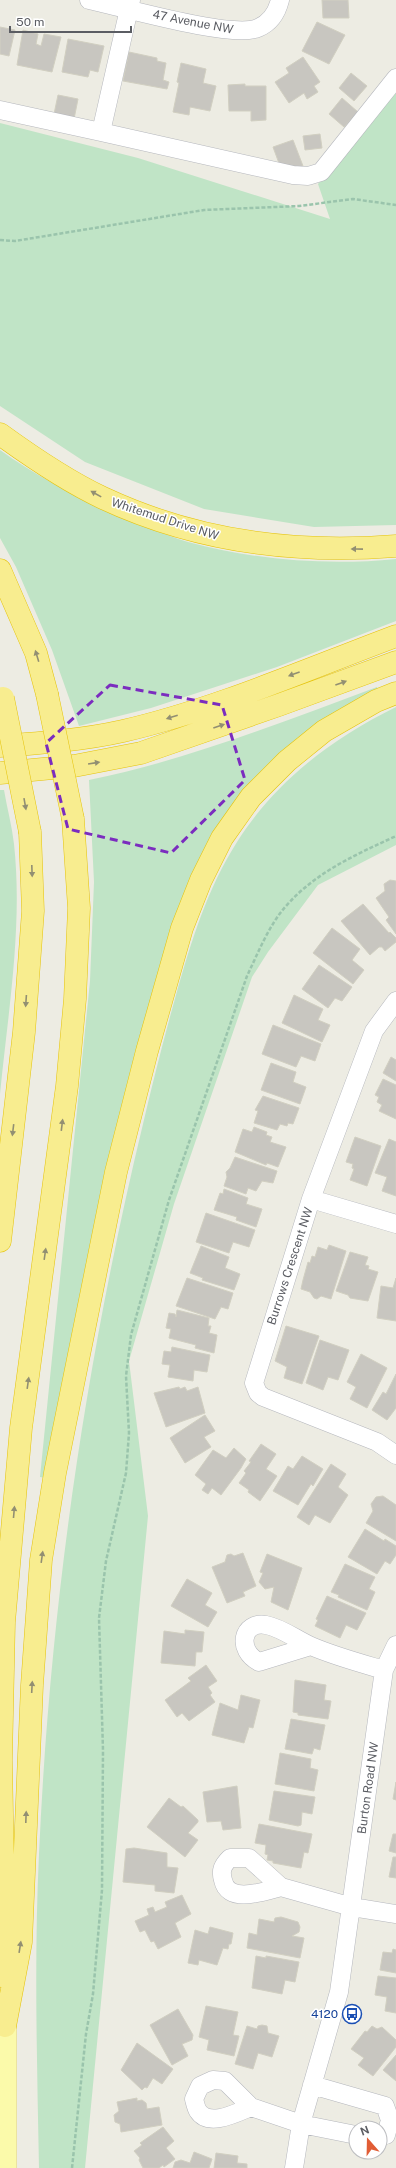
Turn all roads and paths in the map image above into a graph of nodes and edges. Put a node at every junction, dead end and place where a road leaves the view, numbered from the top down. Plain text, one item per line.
1 (89, 0) edge
2 (280, 0) edge
3 (130, 4) edge
4 (396, 78) edge
5 (0, 110) edge
6 (102, 132) junction
7 (396, 205) edge
8 (0, 240) edge
9 (0, 434) edge
10 (396, 546) edge
11 (0, 570) edge
12 (396, 636) edge
13 (396, 662) edge
14 (1, 692) edge
15 (396, 693) edge
16 (0, 746) edge
17 (0, 772) edge
18 (396, 836) edge
19 (396, 1001) edge
20 (312, 1199) junction
21 (396, 1224) edge
22 (0, 1241) edge
23 (396, 1455) edge
24 (396, 1645) edge
25 (311, 1646) dead end
26 (384, 1670) junction
27 (281, 1886) dead end
28 (352, 1907) junction
29 (396, 1914) edge
30 (5, 2026) junction
31 (312, 2085) junction
32 (251, 2106) dead end
33 (301, 2124) junction
34 (388, 2128) edge
35 (348, 2133) edge
36 (5, 2168) edge
37 (72, 2168) edge
38 (294, 2168) edge

1 - 3 street, 47 Avenue NW
2 - 3 street, 47 Avenue NW
3 - 6 street
4 - 6 street
5 - 6 street
7 - 8 path
10 -> 9 highway, Whitemud Drive NW
30 -> 11 highway, bridge
12 -> 16 highway
17 -> 13 highway
14 -> 22 highway, bridge
30 -> 15 highway
18 - 37 path
19 - 20 street, Burrows Crescent NW
20 - 21 street
20 - 23 street, Burrows Crescent NW
24 - 26 street, Burton Road NW
25 - 26 street
26 - 28 street, Burton Road NW
27 - 28 street
28 - 29 street
28 - 31 street, Burton Road NW
30 - 36 main road
31 - 33 street, Burton Road NW
31 - 34 street
32 - 33 street
33 - 35 street
33 - 38 street, Burton Road NW

